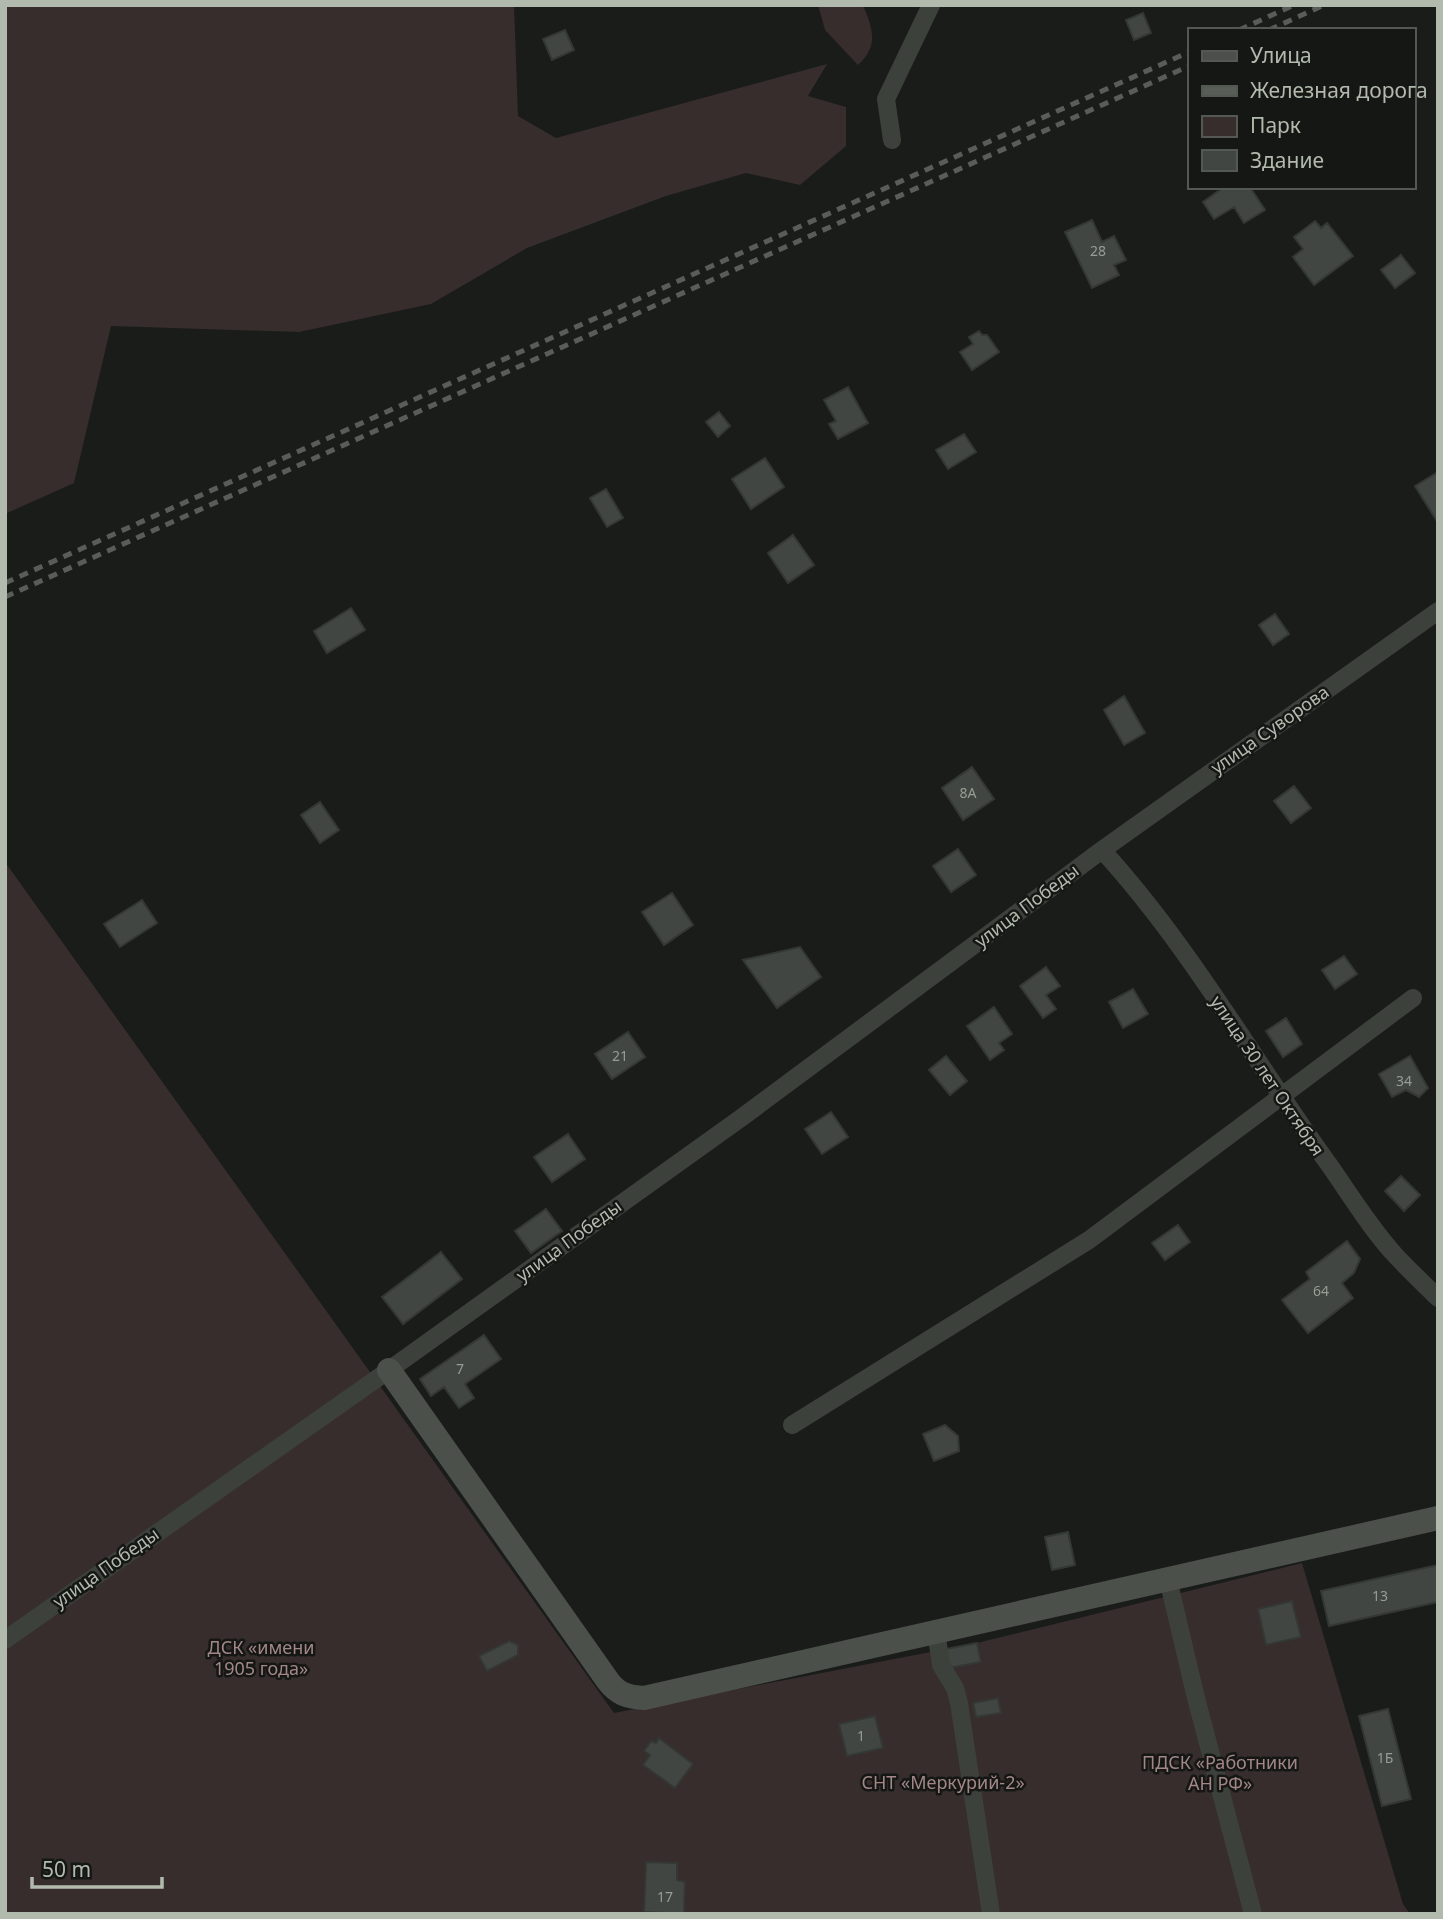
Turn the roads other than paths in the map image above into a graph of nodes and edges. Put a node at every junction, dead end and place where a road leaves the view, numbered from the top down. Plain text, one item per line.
1 (931, 5) edge
2 (892, 140) dead end
3 (1438, 611) edge
4 (1102, 850) junction
5 (1413, 998) dead end
6 (1281, 1098) junction
7 (1438, 1298) edge
8 (389, 1370) junction
9 (792, 1425) dead end
10 (1438, 1518) edge
11 (1168, 1579) junction
12 (5, 1640) edge
13 (937, 1641) junction
14 (991, 1914) edge
15 (1253, 1914) edge

1 - 2 street
3 - 4 street, улица Суворова
4 - 6 street, улица 30 лет Октября
4 - 8 street, улица Победы
5 - 6 street
6 - 7 street, улица 30 лет Октября
6 - 9 street
8 - 12 street, улица Победы
8 - 13 street
10 - 11 street
11 - 13 street
11 - 15 street
13 - 14 street

